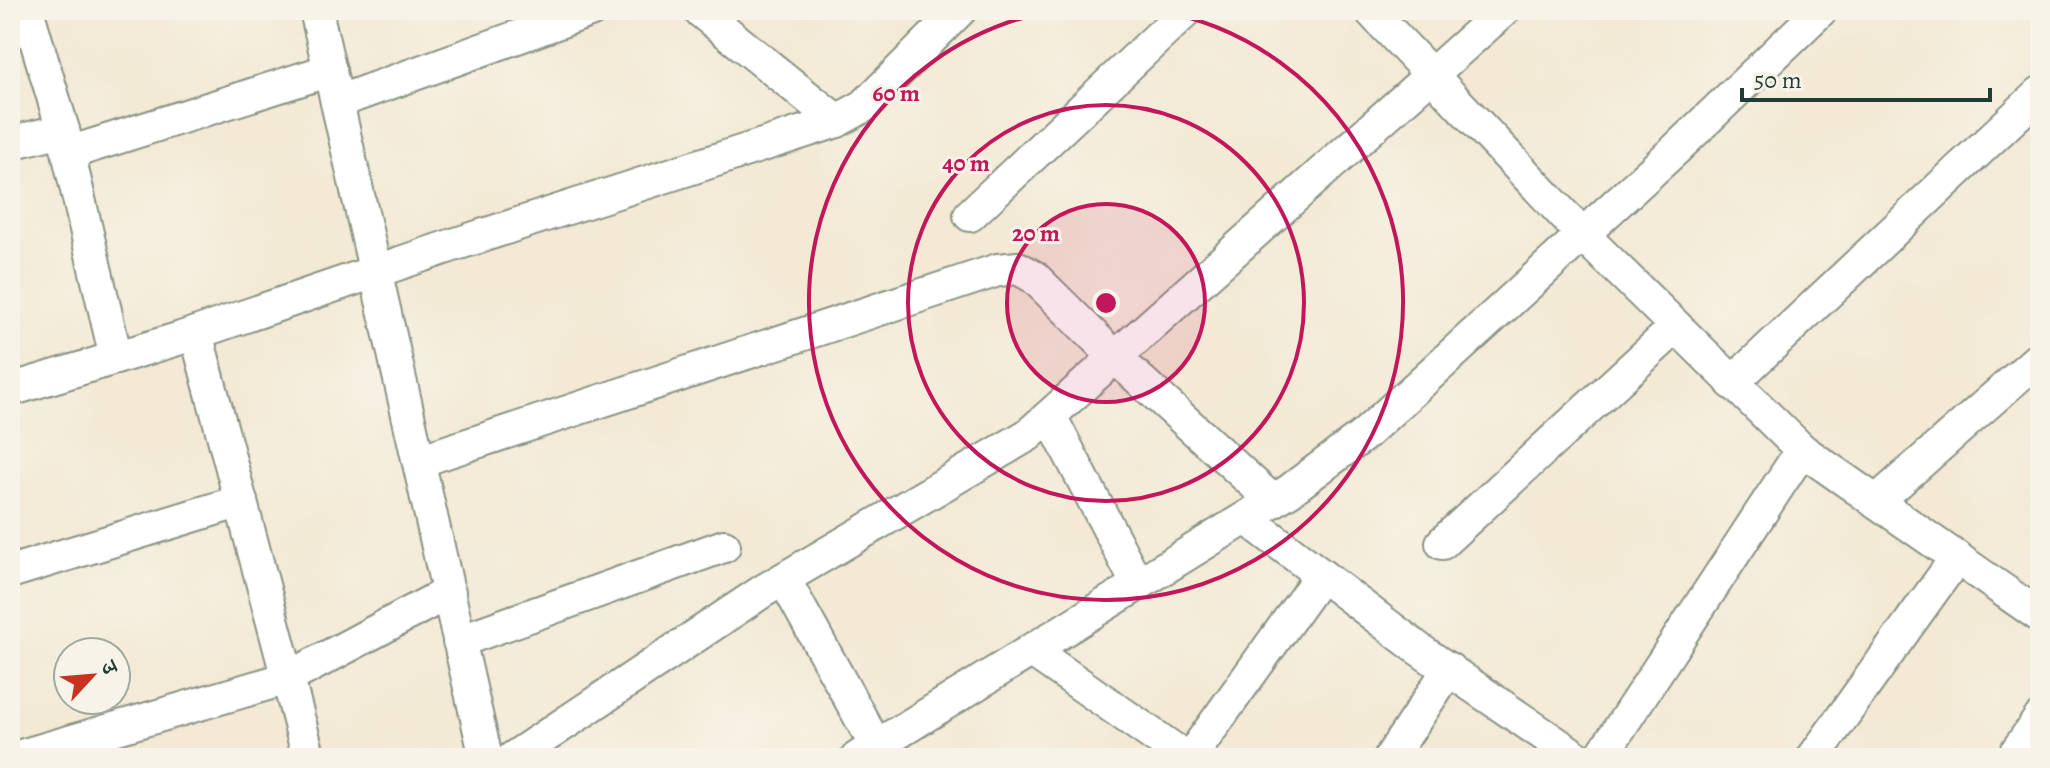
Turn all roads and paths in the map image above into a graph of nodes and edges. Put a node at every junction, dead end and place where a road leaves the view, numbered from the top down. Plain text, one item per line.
1 (27, 10) edge
2 (316, 10) edge
3 (592, 10) edge
4 (699, 10) edge
5 (960, 10) edge
6 (1187, 10) edge
7 (1370, 10) edge
8 (1504, 10) edge
9 (1821, 10) edge
10 (330, 70) junction
11 (1432, 75) junction
12 (2040, 93) edge
13 (337, 102) junction
14 (837, 121) junction
15 (66, 142) junction
16 (10, 143) edge
17 (970, 215) dead end
18 (1583, 235) junction
19 (376, 271) junction
20 (1676, 327) junction
21 (196, 333) junction
22 (2040, 357) edge
23 (116, 358) junction
24 (1117, 359) junction
25 (1732, 383) junction
26 (10, 390) edge
27 (1051, 418) junction
28 (1802, 450) junction
29 (419, 461) junction
30 (241, 501) junction
31 (1273, 501) junction
32 (1877, 501) junction
33 (1246, 518) junction
34 (1442, 543) dead end
35 (724, 546) dead end
36 (1957, 557) junction
37 (10, 572) edge
38 (1321, 575) junction
39 (784, 579) junction
40 (1138, 585) junction
41 (449, 592) junction
42 (2040, 616) edge
43 (459, 641) junction
44 (1031, 650) junction
45 (1449, 669) junction
46 (288, 678) junction
47 (2040, 718) edge
48 (866, 752) edge
49 (14, 758) edge
50 (309, 758) edge
51 (486, 758) edge
52 (513, 758) edge
53 (1188, 758) edge
54 (1390, 758) edge
55 (1578, 758) edge
56 (1600, 758) edge
57 (1813, 758) edge
58 (2012, 758) edge

1 - 15 street
2 - 10 street
3 - 13 street
4 - 14 street
5 - 14 street
6 - 17 street
7 - 11 street
8 - 11 street
9 - 18 street
10 - 13 street
10 - 15 street
11 - 18 street
11 - 24 street
12 - 25 street
13 - 19 street
14 - 19 street
15 - 16 street
15 - 23 street
18 - 20 street
18 - 31 street
19 - 21 street
19 - 29 street
20 - 25 street
20 - 34 street
21 - 23 street
21 - 30 street
22 - 32 street
23 - 26 street
24 - 27 street
24 - 29 street
24 - 31 street
25 - 28 street
27 - 39 street
27 - 40 street
28 - 32 street
28 - 56 street
29 - 41 street
30 - 37 street
30 - 46 street
31 - 33 street
32 - 36 street
33 - 38 street
33 - 40 street
35 - 43 street
36 - 42 street
36 - 57 street
38 - 45 street
38 - 53 street
39 - 48 street
39 - 52 street
40 - 44 street
41 - 43 street
41 - 46 street
43 - 51 street
44 - 48 street
44 - 53 street
45 - 54 street
45 - 55 street
46 - 49 street
46 - 50 street
47 - 58 street

